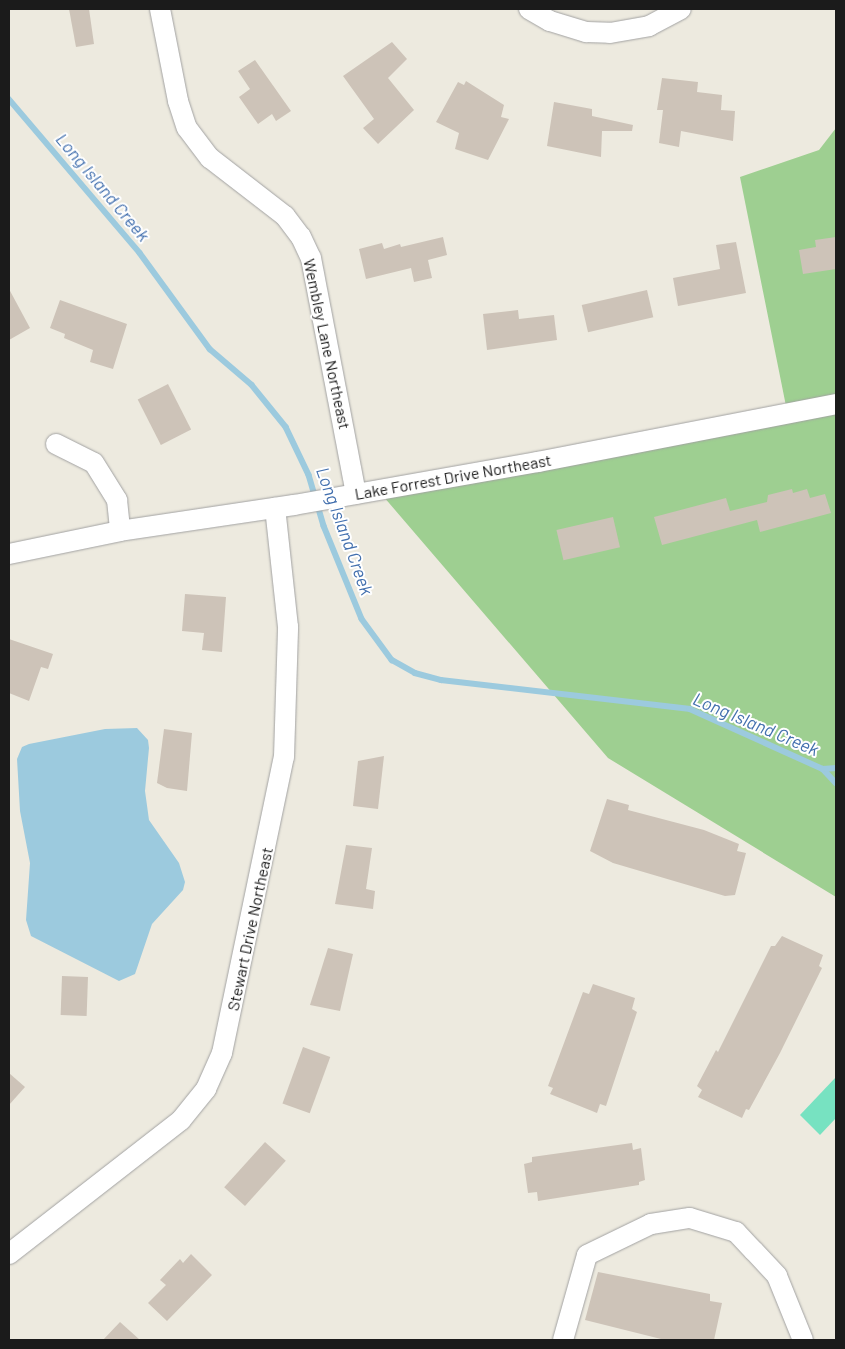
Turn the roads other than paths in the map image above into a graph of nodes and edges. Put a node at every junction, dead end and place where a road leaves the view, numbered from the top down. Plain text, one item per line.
1 (160, 9) edge
2 (529, 9) edge
3 (681, 9) edge
4 (836, 404) edge
5 (56, 444) dead end
6 (356, 494) junction
7 (284, 506) junction
8 (120, 531) junction
9 (9, 554) edge
10 (9, 1254) edge
11 (563, 1340) edge
12 (803, 1340) edge

1 - 6 street, Wembley Lane Northeast
2 - 3 street
4 - 6 street, Lake Forrest Drive Northeast
5 - 8 street
6 - 7 street, Lake Forrest Drive Northeast
7 - 8 street, Lake Forrest Drive Northeast
7 - 10 street, Stewart Drive Northeast
8 - 9 street, Lake Forrest Drive Northeast
11 - 12 street

